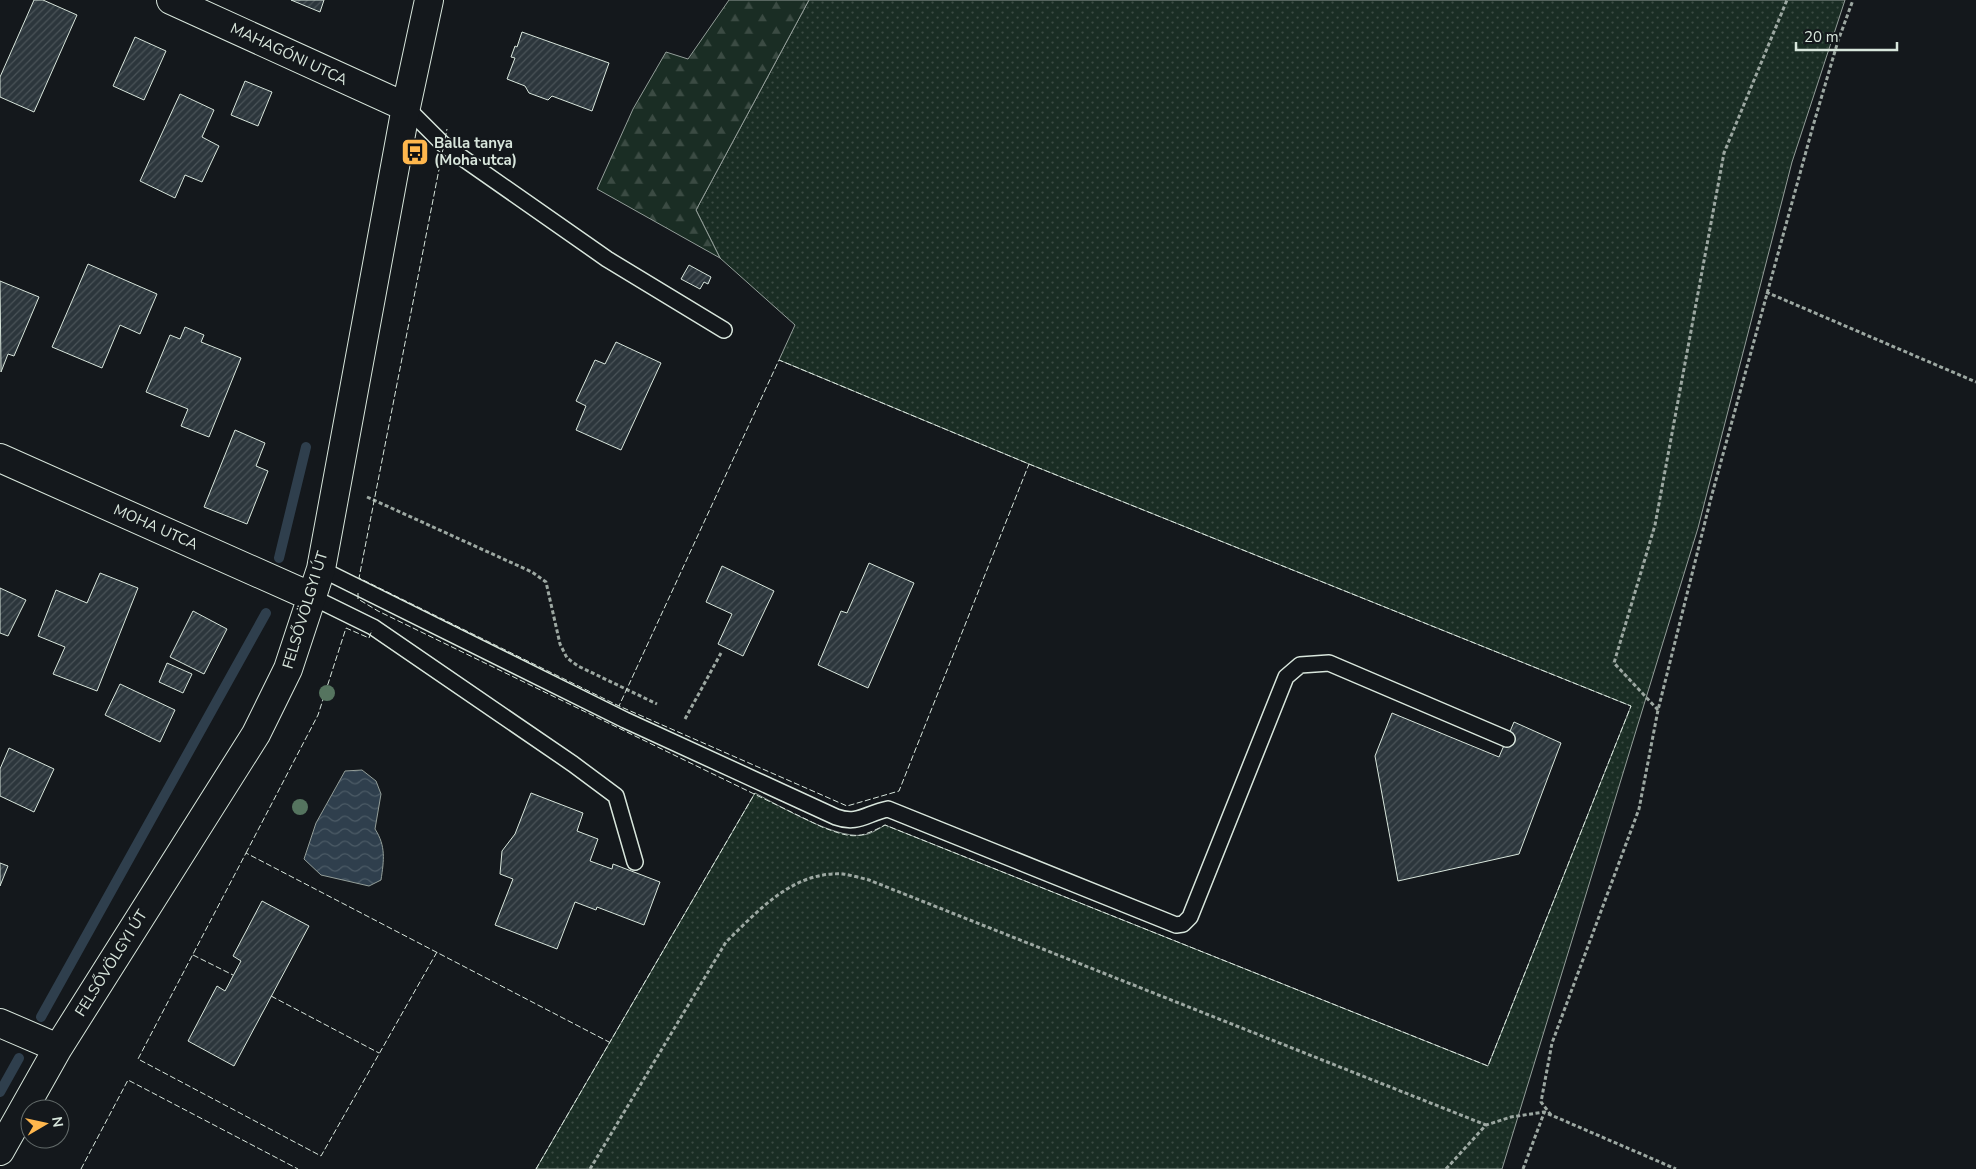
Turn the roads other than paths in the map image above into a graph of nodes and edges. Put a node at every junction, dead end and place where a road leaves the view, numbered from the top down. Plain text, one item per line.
1 (171, 0) edge
2 (429, 0) edge
3 (406, 108) junction
4 (724, 330) dead end
5 (0, 458) edge
6 (321, 570) junction
7 (312, 597) junction
8 (1507, 739) dead end
9 (635, 862) dead end
10 (0, 1023) edge
11 (58, 1048) junction
12 (0, 1151) edge

1 - 3 street, MAHAGÓNI UTCA
2 - 3 street, FELSŐVÖLGYI ÚT
3 - 4 lane
3 - 6 street, FELSŐVÖLGYI ÚT
5 - 7 street, MOHA UTCA
6 - 7 street, FELSŐVÖLGYI ÚT
6 - 8 lane
7 - 9 lane
7 - 11 street, FELSŐVÖLGYI ÚT
10 - 11 street
11 - 12 street, FELSŐVÖLGYI ÚT

